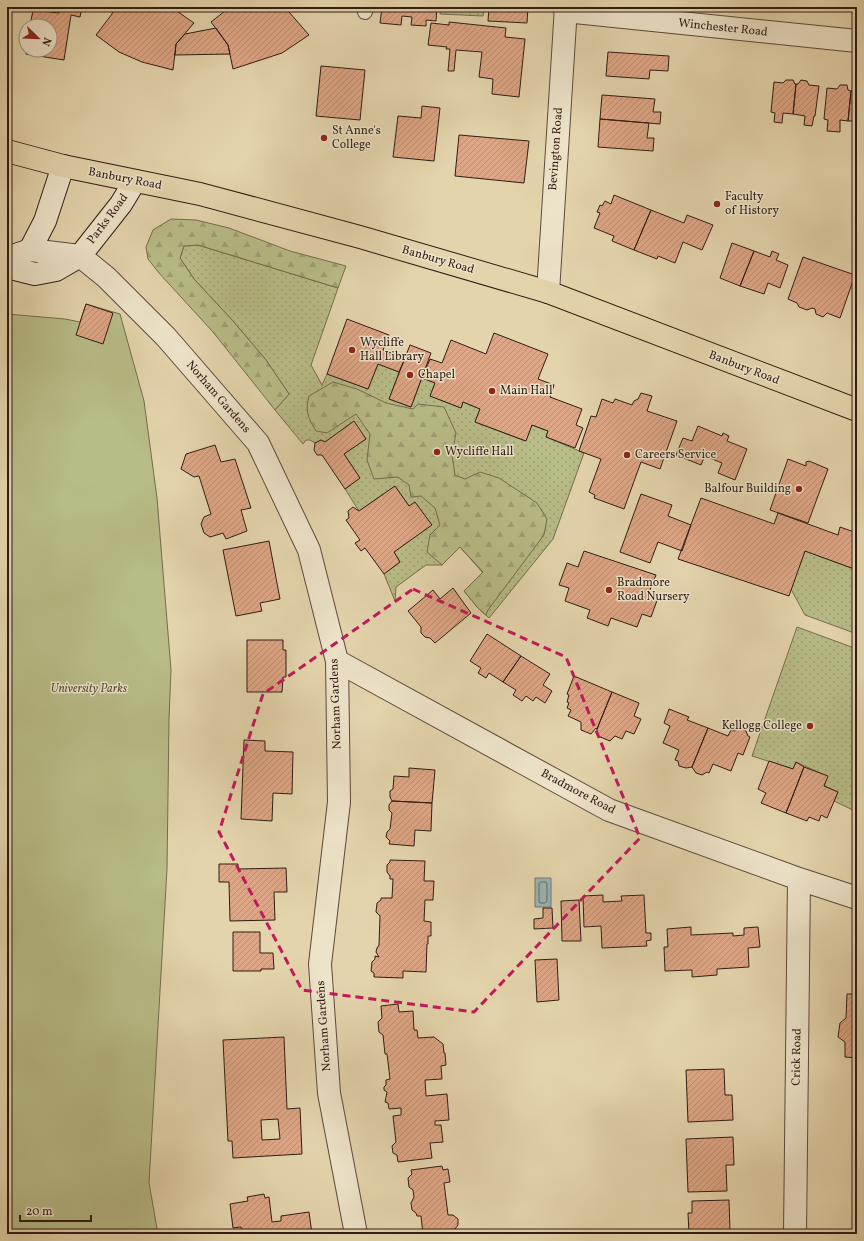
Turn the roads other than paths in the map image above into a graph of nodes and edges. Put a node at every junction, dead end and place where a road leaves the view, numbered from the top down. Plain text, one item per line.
1 (566, 9) edge
2 (857, 42) edge
3 (7, 151) edge
4 (63, 166) junction
5 (135, 181) junction
6 (30, 250) junction
7 (80, 256) junction
8 (7, 258) edge
9 (7, 267) edge
10 (548, 292) junction
11 (857, 410) edge
12 (337, 661) junction
13 (799, 879) junction
14 (857, 898) edge
15 (356, 1234) edge
16 (795, 1234) edge

1 - 2 street, Winchester Road
1 - 10 street, Bevington Road
3 - 4 main road, Banbury Road
4 - 5 main road, Banbury Road
4 - 6 street
5 - 7 street, Parks Road
5 - 10 main road, Banbury Road
6 - 7 street, Parks Road
6 - 8 street, Parks Road
7 - 9 street, Parks Road
7 - 12 street, Norham Gardens
10 - 11 main road, Banbury Road
12 - 13 street, Bradmore Road
12 - 15 street, Norham Gardens
13 - 14 street, Bradmore Road
13 - 16 street, Crick Road

